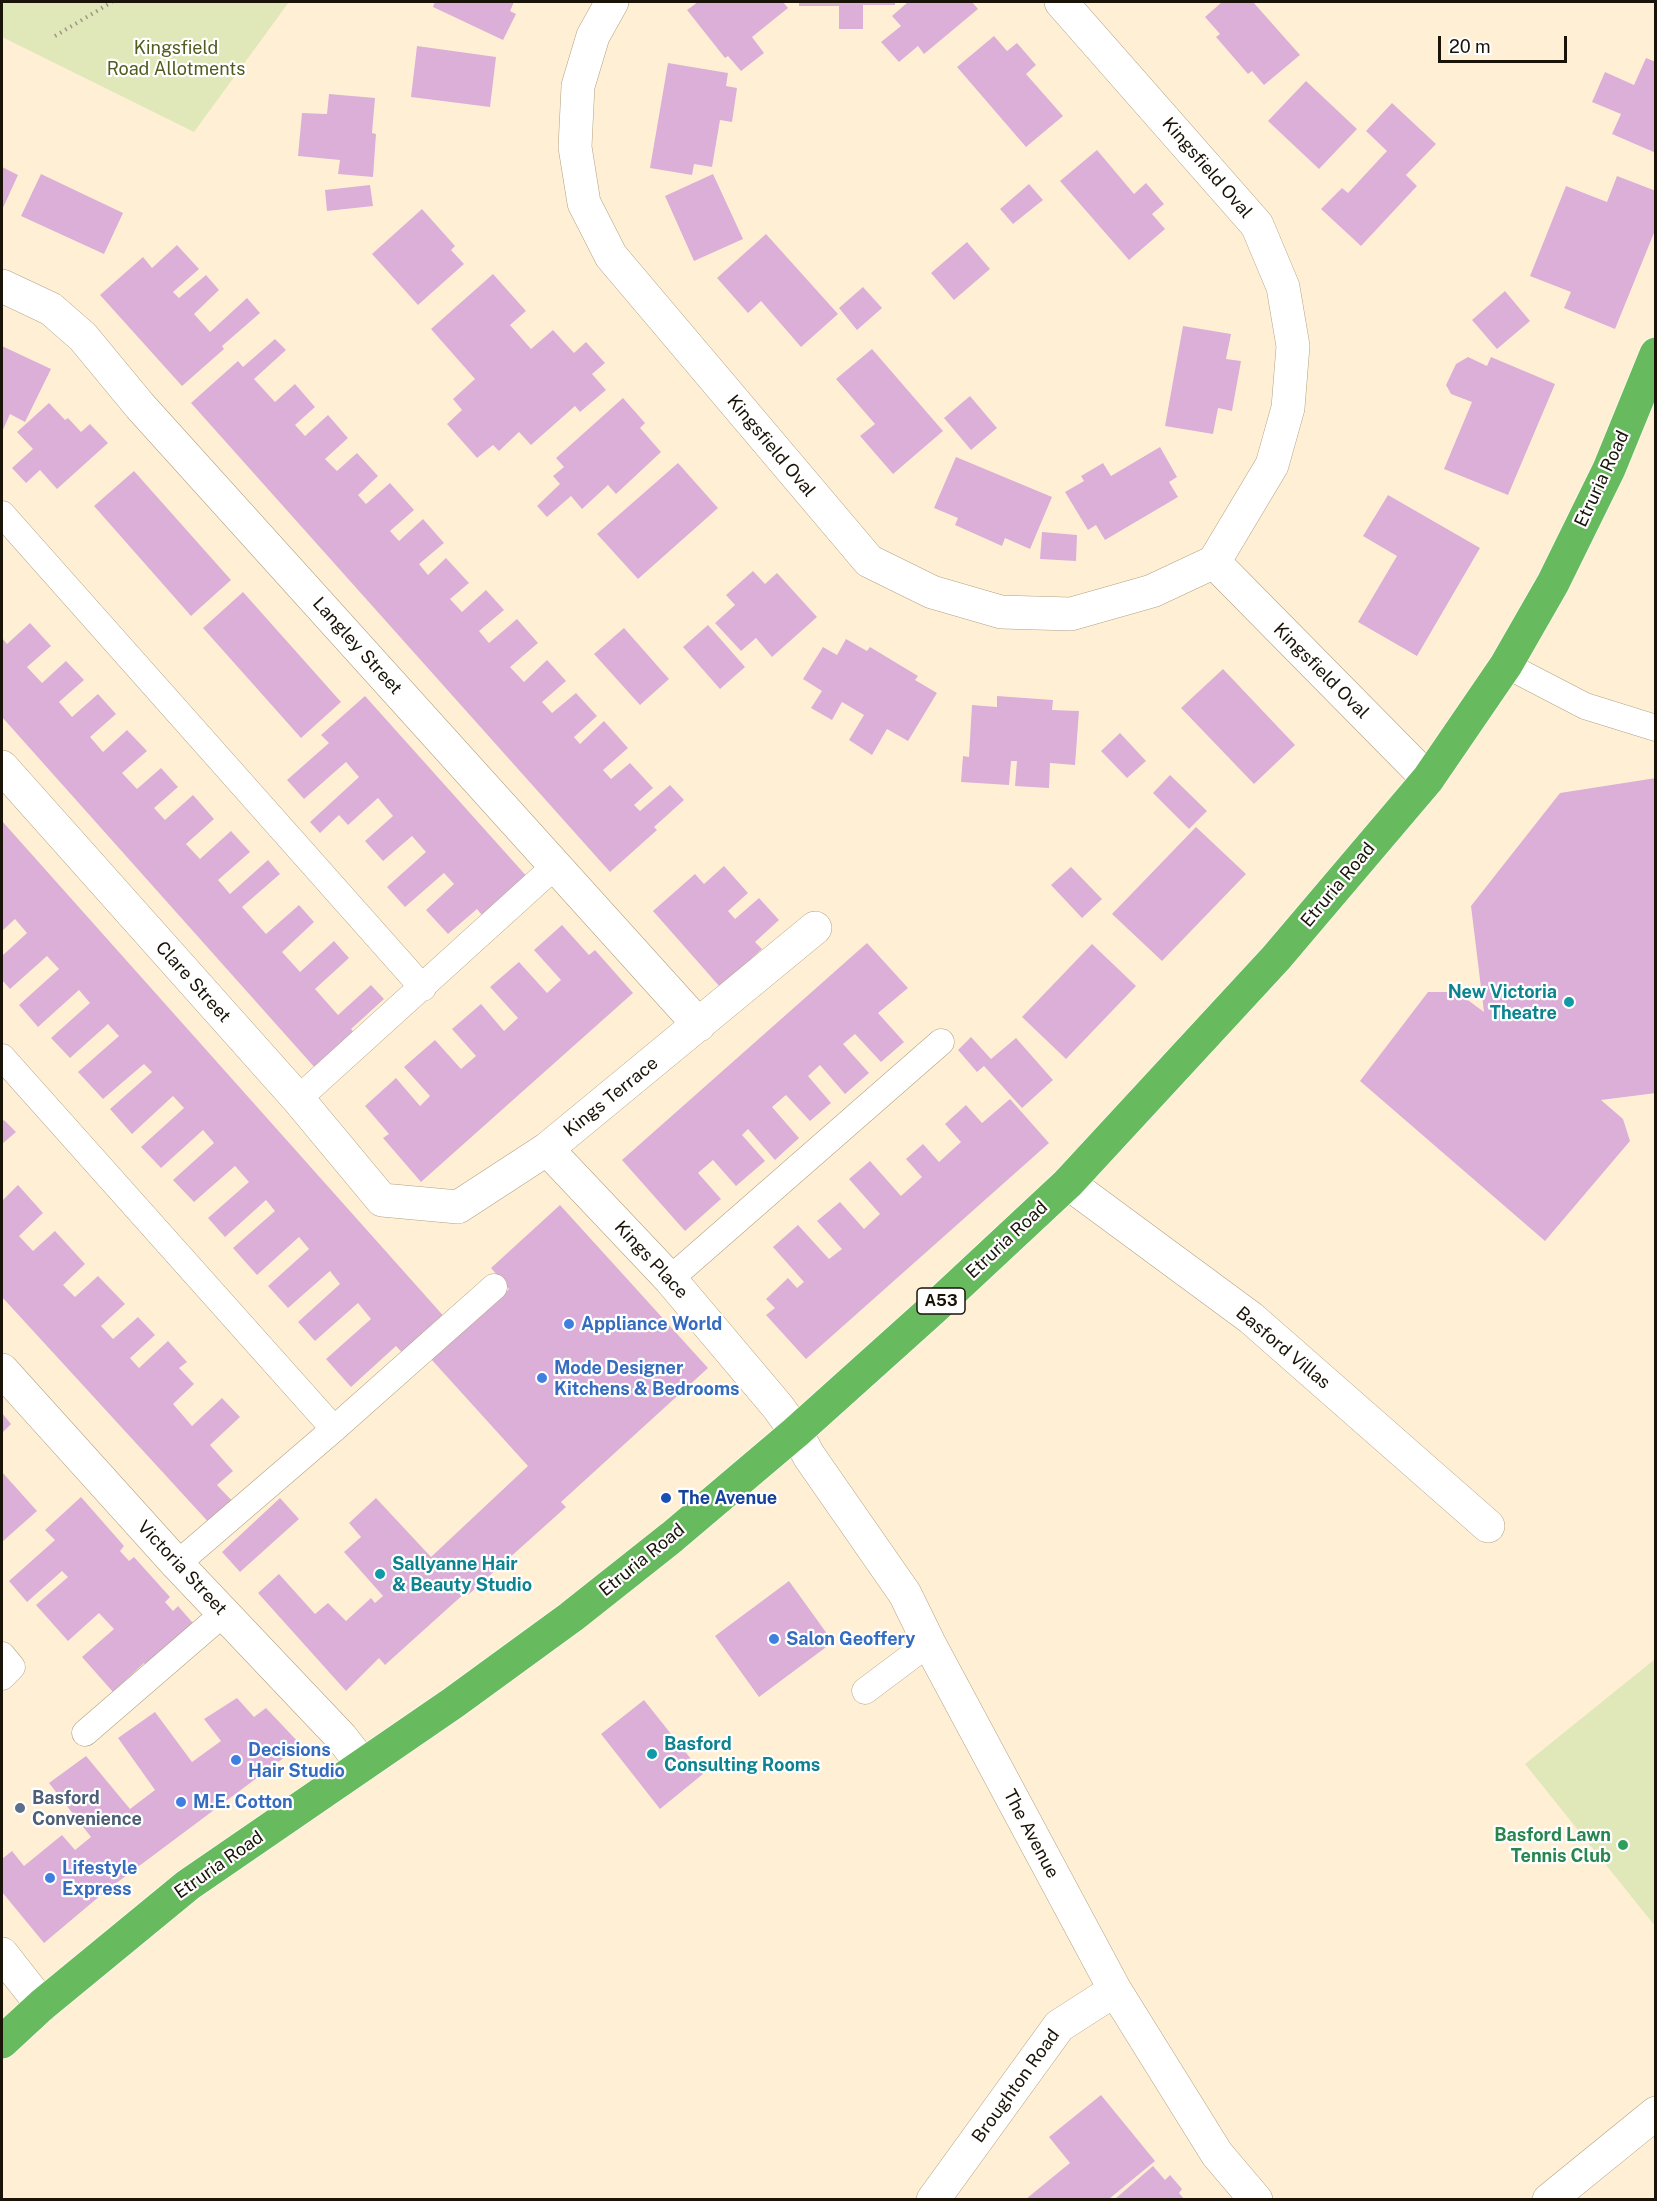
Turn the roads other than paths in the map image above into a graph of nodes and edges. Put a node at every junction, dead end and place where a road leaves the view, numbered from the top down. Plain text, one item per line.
1 (612, 2) edge
2 (1061, 2) edge
3 (2, 286) edge
4 (1653, 368) edge
5 (2, 514) edge
6 (1214, 562) junction
7 (1506, 665) junction
8 (1656, 728) edge
9 (2, 767) edge
10 (1428, 779) junction
11 (555, 866) junction
12 (815, 928) dead end
13 (423, 988) junction
14 (699, 1025) junction
15 (941, 1042) dead end
16 (2, 1057) edge
17 (298, 1100) junction
18 (547, 1149) junction
19 (1068, 1183) junction
20 (382, 1200) joint
21 (670, 1279) junction
22 (494, 1287) dead end
23 (2, 1370) edge
24 (334, 1429) junction
25 (796, 1432) junction
26 (1488, 1526) dead end
27 (177, 1564) junction
28 (224, 1613) junction
29 (928, 1643) junction
30 (2, 1655) edge
31 (2, 1677) edge
32 (866, 1691) dead end
33 (85, 1733) dead end
34 (363, 1765) junction
35 (2, 1954) edge
36 (1115, 1990) junction
37 (42, 2005) junction
38 (2, 2042) edge
39 (1656, 2114) edge
40 (933, 2199) edge
41 (1256, 2199) edge
42 (1549, 2199) edge

1 - 6 street, Kingsfield Oval
2 - 6 street, Kingsfield Oval
3 - 11 street, Langley Street
4 - 7 highway, Etruria Road / A53
5 - 13 lane
6 - 10 street, Kingsfield Oval
7 - 8 lane
7 - 10 highway, Etruria Road / A53
9 - 17 street, Clare Street
10 - 19 highway, Etruria Road / A53
11 - 13 lane
11 - 14 street, Langley Street
12 - 14 street, Kings Terrace
13 - 17 lane
14 - 18 street, Kings Terrace
15 - 21 lane
16 - 24 lane
17 - 20 street, Clare Street
18 - 20 street, Kings Terrace
18 - 21 street, Kings Place
19 - 25 highway, Etruria Road / A53
19 - 26 street, Basford Villas
21 - 25 street, Kings Place
22 - 24 lane
23 - 27 street, Victoria Street
24 - 27 lane
25 - 29 street, The Avenue
25 - 34 highway, Etruria Road / A53
27 - 28 street, Victoria Street
28 - 33 lane
28 - 34 street, Victoria Street
29 - 32 lane
29 - 36 street, The Avenue
30 - 31 lane
34 - 37 highway, Etruria Road / A53
35 - 37 street
36 - 40 street, Broughton Road
36 - 41 street, The Avenue
37 - 38 highway, Etruria Road / A53
39 - 42 street

